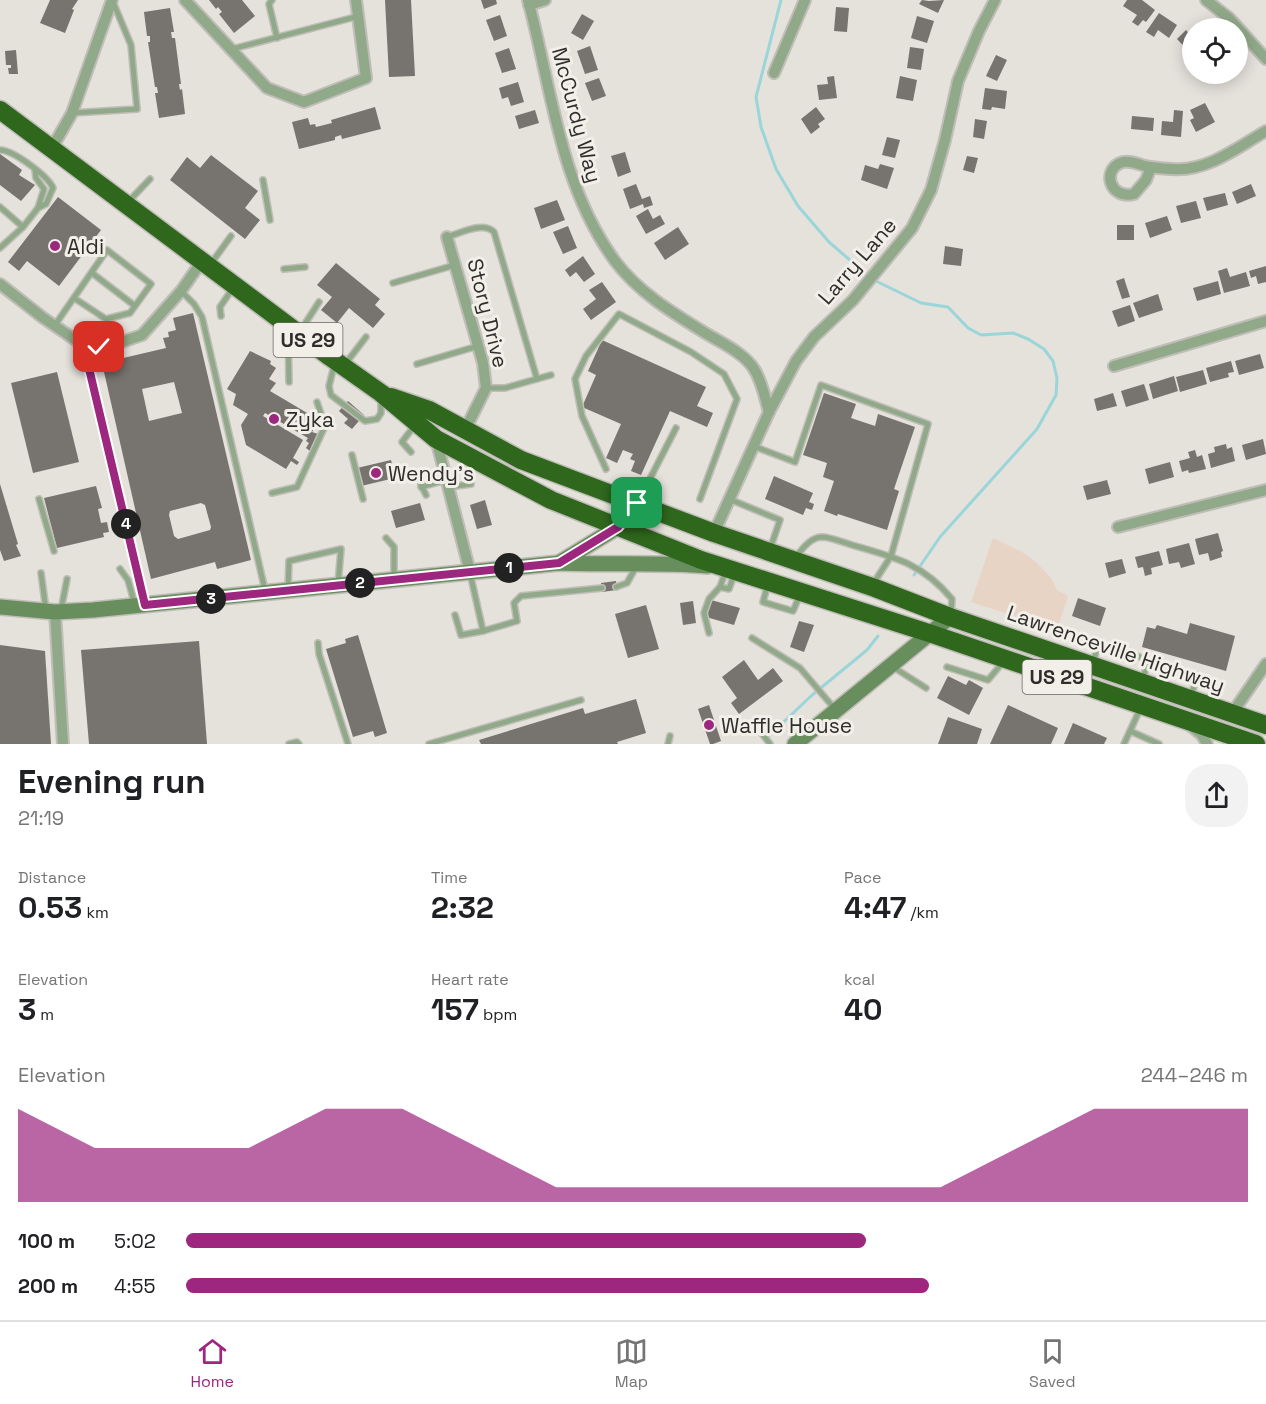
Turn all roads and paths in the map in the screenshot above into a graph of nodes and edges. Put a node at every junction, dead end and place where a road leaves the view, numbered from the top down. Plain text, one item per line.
1 (112, 0) edge
2 (185, 0) edge
3 (273, 0) edge
4 (356, 0) edge
5 (545, 0) edge
6 (805, 0) edge
7 (995, 0) edge
8 (1206, 0) edge
9 (529, 3) edge
10 (358, 16) junction
11 (277, 38) junction
12 (230, 50) junction
13 (1266, 59) edge
14 (774, 73) dead end
15 (72, 113) junction
16 (6, 117) edge
17 (1266, 131) edge
18 (52, 148) junction
19 (0, 150) edge
20 (1151, 167) dead end
21 (150, 178) dead end
22 (263, 180) dead end
23 (126, 204) junction
24 (0, 207) edge
25 (270, 220) dead end
26 (23, 227) junction
27 (231, 236) dead end
28 (447, 237) joint
29 (0, 248) edge
30 (205, 264) junction
31 (455, 265) junction
32 (305, 267) dead end
33 (284, 269) dead end
34 (92, 273) junction
35 (393, 283) dead end
36 (0, 284) edge
37 (235, 286) junction
38 (181, 291) junction
39 (74, 298) junction
40 (319, 302) dead end
41 (135, 306) junction
42 (221, 316) dead end
43 (1266, 321) edge
44 (55, 325) junction
45 (293, 330) junction
46 (366, 337) dead end
47 (87, 346) junction
48 (478, 346) junction
49 (339, 364) junction
50 (417, 364) dead end
51 (1114, 366) dead end
52 (551, 375) dead end
53 (537, 379) junction
54 (289, 382) dead end
55 (486, 388) junction
56 (381, 393) junction
57 (317, 402) dead end
58 (769, 412) junction
59 (416, 423) junction
60 (676, 428) dead end
61 (465, 430) junction
62 (436, 439) junction
63 (753, 446) junction
64 (411, 452) dead end
65 (352, 455) dead end
66 (606, 469) dead end
67 (446, 483) junction
68 (471, 484) dead end
69 (1266, 490) edge
70 (272, 493) dead end
71 (426, 495) dead end
72 (363, 499) dead end
73 (700, 499) dead end
74 (729, 499) junction
75 (39, 500) dead end
76 (637, 503) junction
77 (618, 527) junction
78 (1118, 527) dead end
79 (714, 533) junction
80 (386, 538) dead end
81 (54, 551) dead end
82 (769, 552) junction
83 (891, 556) junction
84 (793, 560) junction
85 (559, 563) junction
86 (638, 563) junction
87 (120, 569) dead end
88 (728, 569) junction
89 (470, 572) junction
90 (41, 573) dead end
91 (67, 579) dead end
92 (394, 580) junction
93 (338, 586) junction
94 (616, 587) dead end
95 (720, 587) junction
96 (871, 587) junction
97 (602, 588) dead end
98 (288, 591) junction
99 (266, 593) junction
100 (140, 606) junction
101 (0, 607) edge
102 (54, 612) junction
103 (455, 615) dead end
104 (950, 618) junction
105 (483, 631) junction
106 (709, 633) dead end
107 (932, 634) junction
108 (752, 638) dead end
109 (318, 642) dead end
110 (1140, 657) dead end
111 (1006, 659) junction
112 (1149, 660) dead end
113 (1266, 663) edge
114 (891, 666) junction
115 (1091, 666) junction
116 (947, 667) dead end
117 (1197, 675) dead end
118 (1141, 683) junction
119 (926, 688) dead end
120 (1190, 699) junction
121 (581, 700) dead end
122 (1142, 706) junction
123 (836, 710) junction
124 (1233, 712) junction
125 (1181, 719) junction
126 (754, 723) dead end
127 (1266, 725) edge
128 (1130, 731) junction
129 (670, 736) dead end
130 (799, 742) edge
131 (1254, 743) edge
132 (63, 744) edge
133 (289, 744) edge
134 (299, 744) edge
135 (348, 744) edge
136 (429, 744) edge
137 (668, 744) edge
138 (770, 744) edge
139 (1124, 744) edge
140 (1160, 744) edge
141 (1207, 744) edge
142 (1231, 744) edge

1 - 15 street
1 - 15 lane
2 - 12 street
3 - 11 lane
4 - 10 street
5 - 9 street
6 - 14 street
7 - 58 street, Larry Lane
8 - 13 street
9 - 58 street, McCurdy Way
10 - 11 lane
10 - 12 street
11 - 12 lane
15 - 18 street
16 - 18 highway, US 29
17 - 20 street
18 - 23 highway, US 29
19 - 26 lane
21 - 23 lane
22 - 25 lane
23 - 30 highway, US 29
24 - 26 lane
26 - 29 lane
27 - 30 lane
28 - 31 street, Story Drive
28 - 53 lane
30 - 37 highway, US 29
30 - 38 street
31 - 35 lane
31 - 48 street, Story Drive
32 - 33 lane
34 - 39 lane
34 - 41 lane
34 - 41 lane
36 - 44 street
37 - 42 lane
37 - 45 highway, US 29
38 - 47 street
38 - 99 lane
39 - 41 lane
39 - 44 lane
40 - 45 lane
43 - 51 street
44 - 47 street
45 - 49 highway, US 29
45 - 54 lane
46 - 49 lane
47 - 100 lane
48 - 50 lane
48 - 55 street, Story Drive
49 - 56 highway, US 29
49 - 56 lane
52 - 53 lane
53 - 55 lane
55 - 61 street, Story Drive
56 - 59 highway, US 29
56 - 61 highway, US 29
57 - 70 lane
58 - 63 street, Larry Lane
59 - 62 highway, US 29
59 - 64 lane
60 - 76 lane
61 - 76 highway, US 29
62 - 67 street
62 - 77 highway, US 29
63 - 74 street, Larry Lane
63 - 83 lane
65 - 72 lane
66 - 73 lane
67 - 68 lane
67 - 71 lane
67 - 89 street
69 - 78 street
74 - 79 street, Larry Lane
74 - 82 lane
75 - 81 lane
76 - 77 main road
76 - 79 highway, US 29
77 - 85 main road
77 - 88 highway, US 29
79 - 82 highway, US 29
80 - 92 lane
82 - 84 highway, US 29
83 - 84 lane
83 - 96 lane
83 - 104 lane
84 - 96 highway, US 29
85 - 86 main road
85 - 89 main road
86 - 88 main road
86 - 94 lane
87 - 100 lane
88 - 95 lane
88 - 95 lane
88 - 107 highway, US 29
89 - 92 main road
89 - 105 lane
90 - 102 lane
91 - 102 lane
92 - 93 main road
93 - 98 main road
93 - 98 lane
95 - 106 lane
96 - 104 highway, US 29
97 - 105 lane
98 - 99 main road
99 - 100 main road
100 - 102 main road
101 - 102 main road
102 - 132 street
103 - 105 lane
104 - 107 main road
104 - 115 highway, Lawrenceville Highway / US 29
107 - 111 highway, US 29
107 - 114 main road
108 - 123 lane
109 - 135 lane
110 - 115 lane
111 - 116 lane
111 - 122 highway, US 29
112 - 118 lane
113 - 124 street
114 - 119 lane
114 - 123 main road
115 - 118 highway, Lawrenceville Highway / US 29
117 - 120 lane
118 - 120 highway, Lawrenceville Highway / US 29
120 - 124 highway, Lawrenceville Highway / US 29
121 - 136 lane
122 - 125 highway, US 29
122 - 128 lane
123 - 130 main road
124 - 127 highway, Lawrenceville Highway / US 29
125 - 131 highway, US 29
125 - 141 street
126 - 138 lane
128 - 139 lane
128 - 140 lane
129 - 137 lane
131 - 142 street
133 - 134 lane

